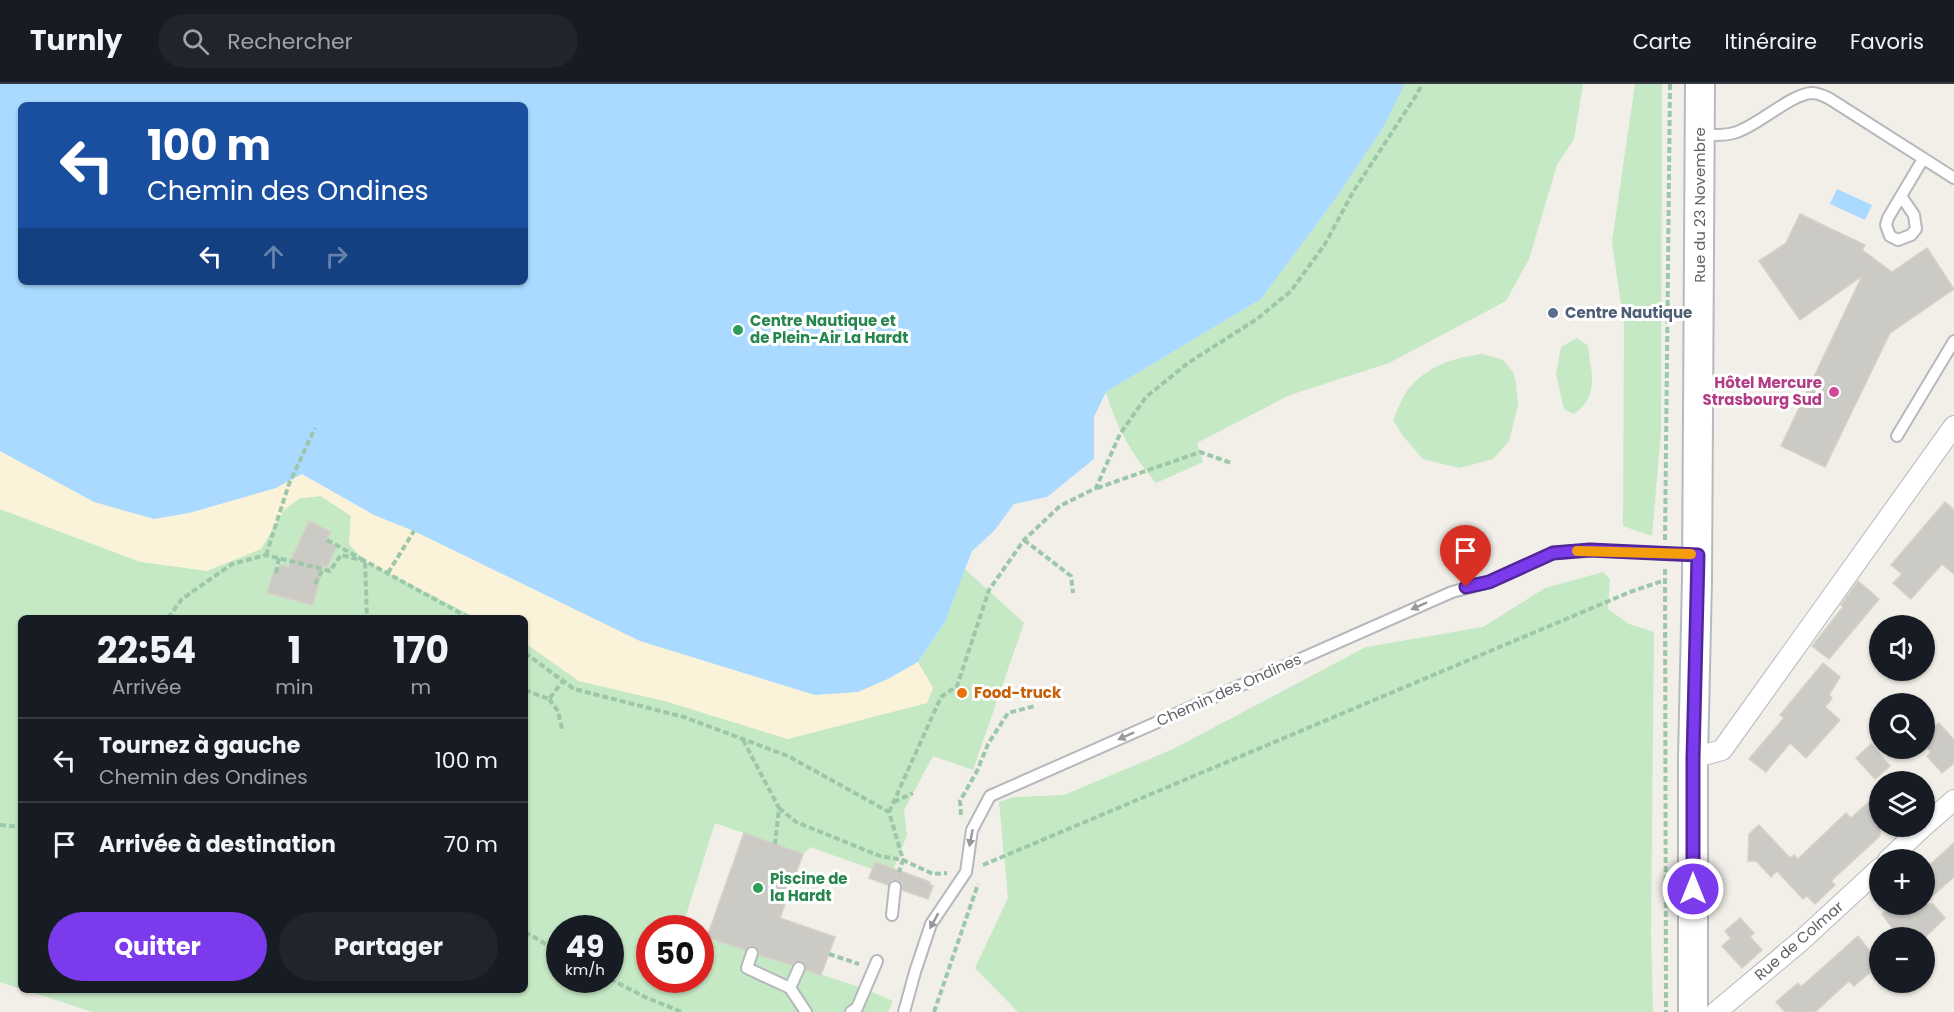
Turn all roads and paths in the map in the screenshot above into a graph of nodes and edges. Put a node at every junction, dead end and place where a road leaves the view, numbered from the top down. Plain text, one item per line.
1 (1422, 84) edge
2 (1670, 84) edge
3 (1700, 84) edge
4 (1700, 134) junction
5 (1923, 159) junction
6 (1954, 178) edge
7 (1901, 196) dead end
8 (1954, 341) edge
9 (1954, 426) edge
10 (315, 428) dead end
11 (1897, 436) dead end
12 (1231, 463) dead end
13 (1096, 488) junction
14 (414, 531) dead end
15 (327, 540) dead end
16 (1024, 540) junction
17 (1665, 553) junction
18 (266, 555) junction
19 (1698, 555) junction
20 (279, 558) junction
21 (365, 561) junction
22 (323, 569) junction
23 (276, 573) dead end
24 (388, 573) junction
25 (1665, 580) junction
26 (315, 584) dead end
27 (1073, 593) dead end
28 (170, 615) edge
29 (367, 615) edge
30 (465, 615) edge
31 (528, 655) edge
32 (563, 681) junction
33 (528, 691) edge
34 (549, 699) junction
35 (1035, 706) dead end
36 (562, 729) dead end
37 (743, 739) junction
38 (1693, 758) junction
39 (913, 793) dead end
40 (1954, 800) edge
41 (893, 802) junction
42 (779, 808) junction
43 (889, 812) junction
44 (1935, 816) edge
45 (0, 825) edge
46 (962, 825) dead end
47 (18, 827) edge
48 (1912, 837) edge
49 (775, 844) dead end
50 (1900, 849) edge
51 (903, 860) junction
52 (986, 864) junction
53 (966, 872) junction
54 (933, 874) dead end
55 (1869, 878) edge
56 (895, 887) dead end
57 (892, 915) dead end
58 (528, 935) edge
59 (546, 945) edge
60 (752, 953) dead end
61 (829, 954) dead end
62 (842, 959) dead end
63 (877, 961) dead end
64 (799, 968) dead end
65 (624, 986) edge
66 (790, 988) junction
67 (682, 1012) edge
68 (806, 1012) edge
69 (851, 1012) edge
70 (904, 1012) edge
71 (934, 1012) edge
72 (1666, 1012) edge
73 (1693, 1012) edge
74 (1716, 1012) edge

1 - 13 path
2 - 17 path
3 - 4 main road, Rue du 23 Novembre
4 - 5 lane
4 - 19 main road, Rue du 23 Novembre
5 - 6 lane
5 - 7 lane
8 - 11 lane
9 - 38 street
10 - 18 path
12 - 13 path
13 - 16 path
14 - 24 path
15 - 21 path
16 - 27 path
16 - 41 path
17 - 19 lane, Chemin des Ondines
17 - 25 path
17 -> 53 lane, Chemin des Ondines
18 - 20 path
18 - 28 path
19 - 38 main road, Rue du 23 Novembre
20 - 22 path
20 - 23 path
21 - 22 path
21 - 24 path
21 - 29 path
22 - 26 path
24 - 30 path
25 - 52 path
25 - 72 path
31 - 32 path
32 - 34 path
32 - 37 path
33 - 34 path
34 - 36 path
35 - 46 path
37 - 42 path
37 - 43 path
38 - 73 main road, Rue du 23 Novembre
39 - 41 path
40 - 44 street
41 - 43 path
42 - 49 path
42 - 51 path
43 - 51 path
45 - 47 path
48 - 50 street
51 - 54 path
52 - 53 path
52 - 71 path
53 -> 70 lane, Chemin des Ondines
55 - 74 street, Rue de Colmar
56 - 57 lane
58 - 59 path
60 - 66 lane
61 - 62 path
63 - 69 lane
64 - 66 lane
65 - 67 path
66 - 68 lane

